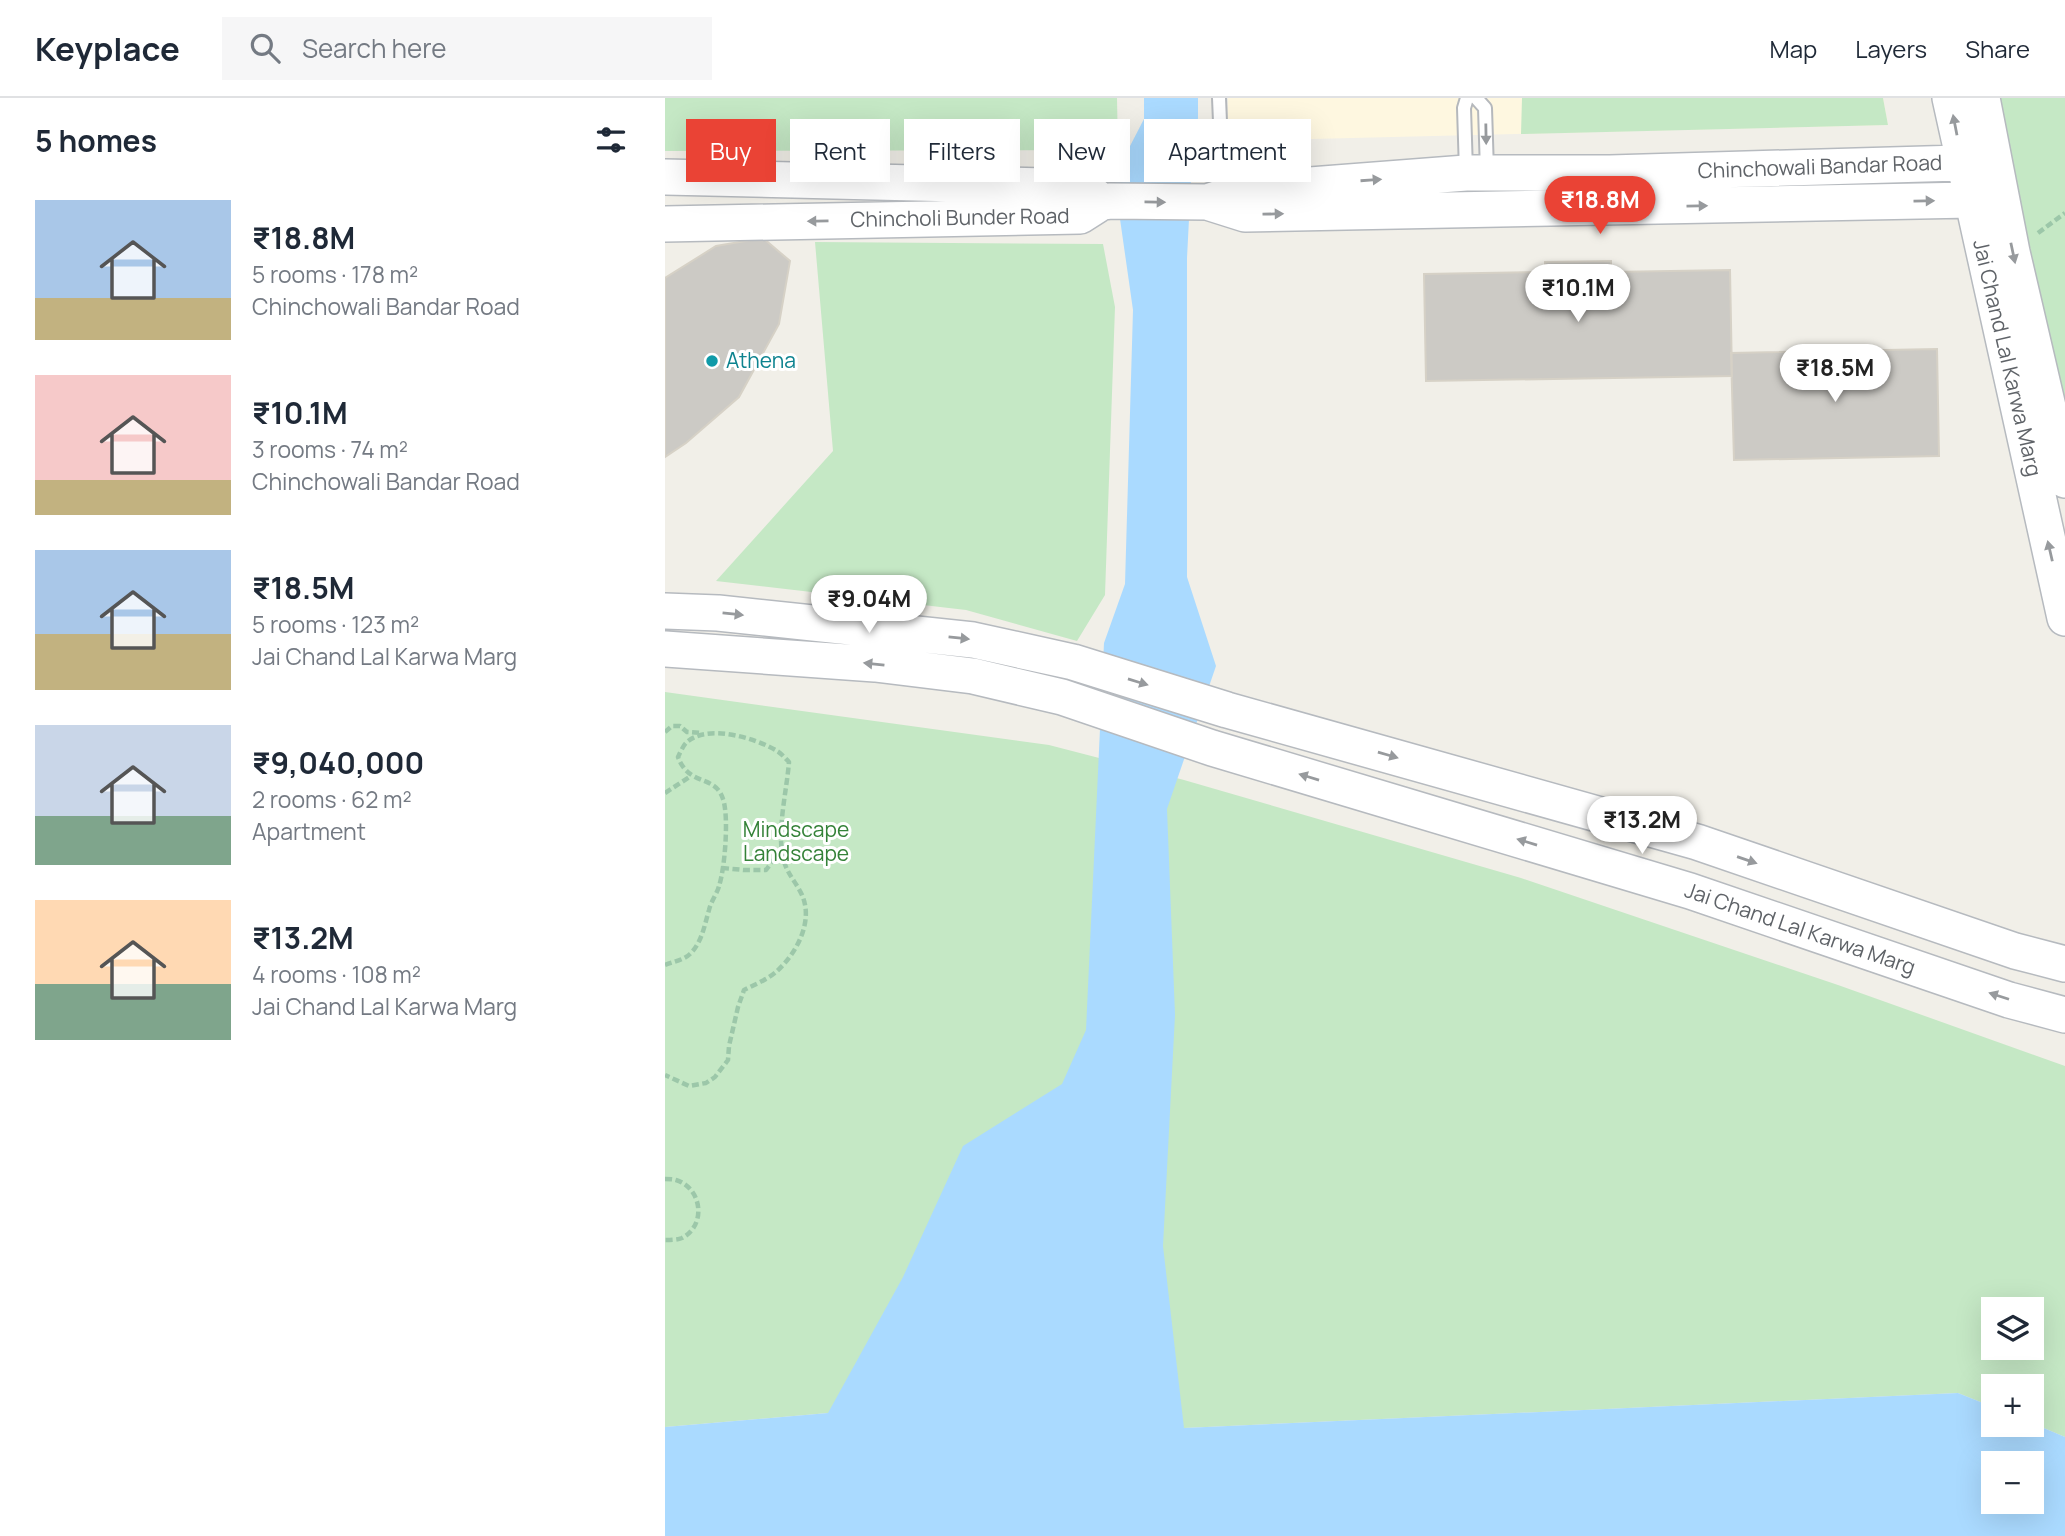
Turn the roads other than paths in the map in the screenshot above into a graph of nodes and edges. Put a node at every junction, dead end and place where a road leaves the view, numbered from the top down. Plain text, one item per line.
1 (1219, 98) edge
2 (1467, 98) edge
3 (1476, 98) edge
4 (1950, 98) edge
5 (1982, 98) edge
6 (665, 177) edge
7 (1982, 180) junction
8 (1477, 192) junction
9 (1107, 202) junction
10 (1213, 202) junction
11 (665, 224) edge
12 (2065, 480) edge
13 (665, 611) edge
14 (2065, 618) edge
15 (665, 649) edge
16 (2065, 964) edge
17 (2065, 1015) edge

1 - 10 lane
2 - 8 lane
3 -> 8 lane
7 -> 4 street, Jai Chand Lal Karwa Marg
5 - 7 street, Jai Chand Lal Karwa Marg
6 - 9 street, Chincholi Bunder Road
8 -> 7 street
7 -> 12 street, Jai Chand Lal Karwa Marg
14 -> 7 street, Jai Chand Lal Karwa Marg
10 -> 8 street
9 -> 10 street
9 -> 11 street, Chincholi Bunder Road
13 -> 16 street
17 -> 15 street, Jai Chand Lal Karwa Marg

